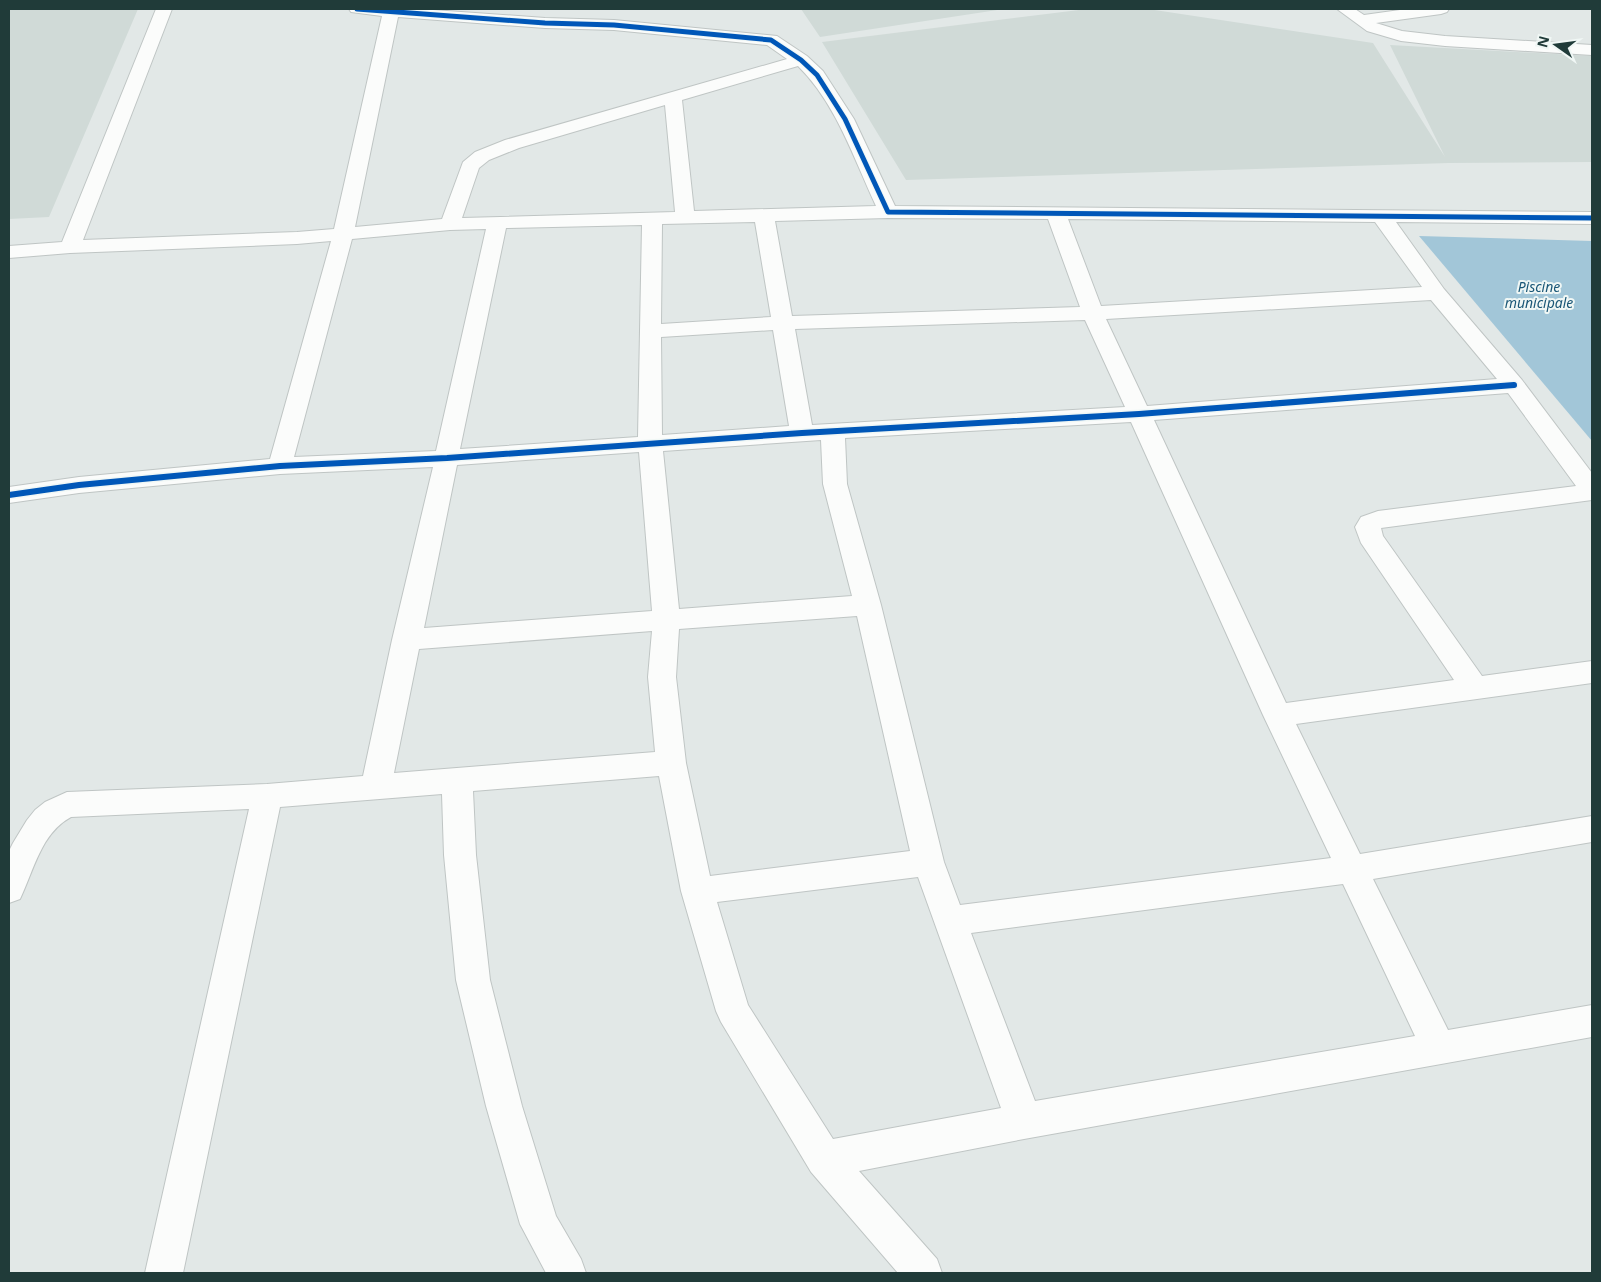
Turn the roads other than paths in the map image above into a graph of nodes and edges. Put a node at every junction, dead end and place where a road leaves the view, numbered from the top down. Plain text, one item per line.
1 (164, 9) edge
2 (357, 9) edge
3 (1345, 9) edge
4 (1441, 9) edge
5 (392, 10) edge
6 (613, 17) edge
7 (1360, 20) junction
8 (1592, 50) edge
9 (801, 60) junction
10 (672, 96) junction
11 (888, 212) junction
12 (1056, 214) junction
13 (764, 215) junction
14 (1381, 216) junction
15 (685, 217) junction
16 (652, 218) junction
17 (1592, 218) edge
18 (497, 222) junction
19 (450, 224) junction
20 (343, 234) junction
21 (70, 247) junction
22 (9, 252) edge
23 (1438, 293) junction
24 (1093, 313) junction
25 (785, 323) junction
26 (650, 331) junction
27 (1514, 385) junction
28 (1139, 414) junction
29 (833, 431) junction
30 (802, 433) junction
31 (650, 443) junction
32 (447, 458) junction
33 (280, 466) junction
34 (1592, 491) edge
35 (9, 495) edge
36 (868, 605) junction
37 (666, 620) junction
38 (406, 640) junction
39 (1592, 672) edge
40 (1474, 688) junction
41 (1277, 715) junction
42 (671, 763) junction
43 (457, 781) junction
44 (376, 787) junction
45 (267, 796) junction
46 (1592, 829) edge
47 (928, 862) junction
48 (1352, 869) junction
49 (9, 889) edge
50 (697, 891) junction
51 (949, 921) junction
52 (1592, 1021) edge
53 (1439, 1049) junction
54 (1024, 1121) junction
55 (824, 1159) junction
56 (164, 1273) edge
57 (568, 1273) edge
58 (923, 1273) edge

1 - 21 street
2 - 5 street
3 - 7 street
4 - 7 street
5 - 6 street
5 - 20 street
6 - 9 street
7 - 8 street
9 - 10 street
9 - 11 street
10 - 15 street
10 - 19 street
11 - 12 street
11 - 13 street
12 - 14 street
12 - 24 street
13 - 15 street
13 - 25 street
14 - 17 street
14 - 23 street
15 - 16 street
16 - 18 street
16 - 26 street
18 - 19 street
18 - 32 street
19 - 20 street
20 - 21 street
20 - 33 street
21 - 22 street
23 - 24 street
23 - 27 street
24 - 25 street
24 - 28 street
25 - 26 street
25 - 30 street
26 - 31 street
27 - 28 street
27 - 34 street
28 - 29 street
28 - 41 street
29 - 30 street
29 - 36 street
30 - 31 street
31 - 32 street
31 - 37 street
32 - 33 street
32 - 38 street
33 - 35 street
34 - 40 street
36 - 37 street
36 - 47 street
37 - 38 street
37 - 42 street
38 - 44 street
39 - 40 street
40 - 41 street
41 - 48 street
42 - 43 street
42 - 50 street
43 - 44 street
43 - 57 street
44 - 45 street
45 - 49 street
45 - 56 street
46 - 48 street
47 - 50 street
47 - 51 street
48 - 51 street
48 - 53 street
50 - 55 street
51 - 54 street
52 - 53 street
53 - 54 street
54 - 55 street
55 - 58 street

